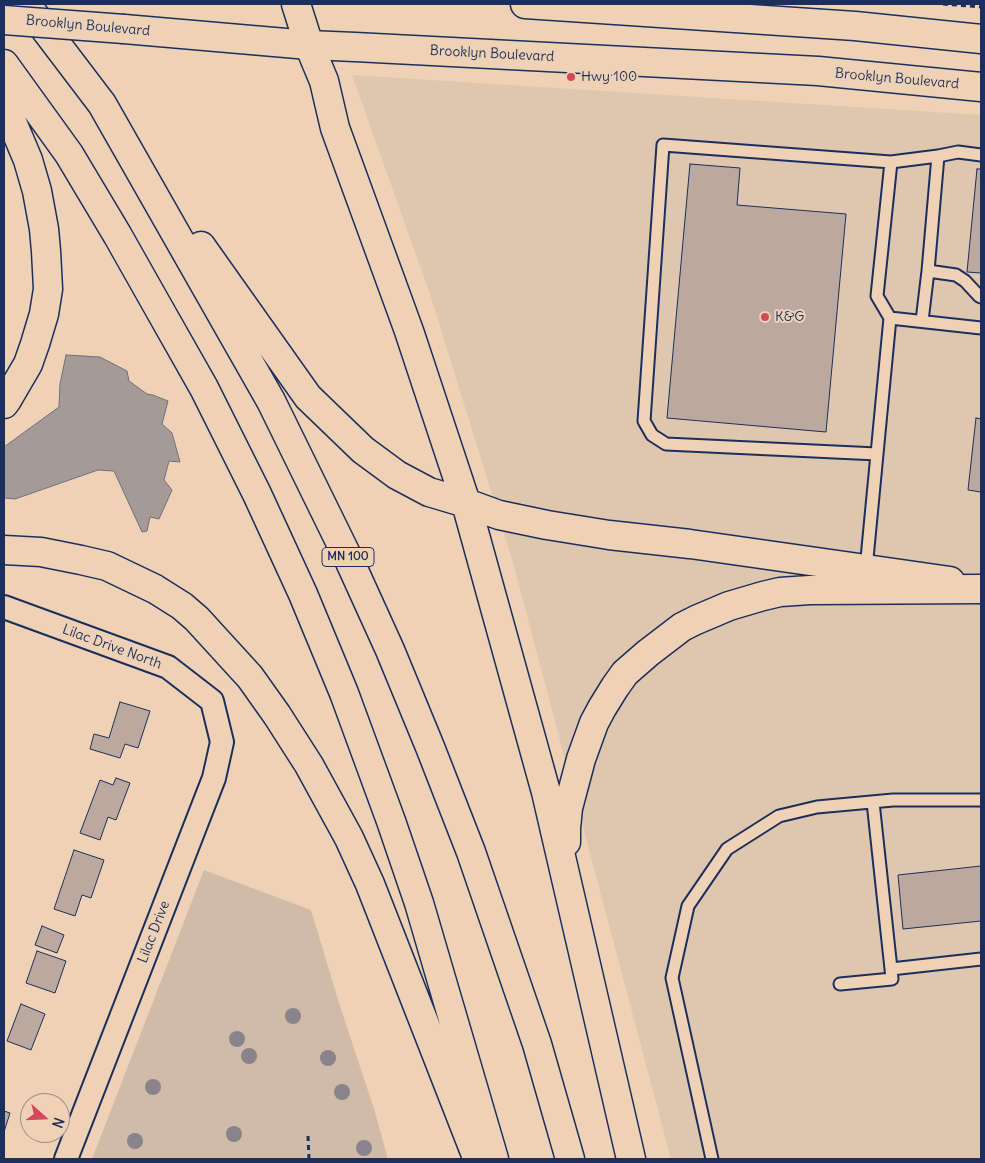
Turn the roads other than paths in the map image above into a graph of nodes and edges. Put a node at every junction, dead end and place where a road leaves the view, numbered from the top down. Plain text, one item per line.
1 (26, 4) edge
2 (296, 4) edge
3 (525, 4) edge
4 (4, 20) edge
5 (981, 39) edge
6 (309, 45) junction
7 (4, 64) edge
8 (981, 87) edge
9 (4, 103) edge
10 (102, 104) junction
11 (981, 154) edge
12 (938, 156) junction
13 (891, 162) junction
14 (928, 271) junction
15 (981, 296) edge
16 (890, 318) junction
17 (922, 321) junction
18 (981, 328) edge
19 (4, 404) edge
20 (877, 454) junction
21 (466, 503) junction
22 (4, 550) edge
23 (866, 569) junction
24 (981, 587) edge
25 (4, 608) edge
26 (212, 701) joint
27 (981, 800) edge
28 (873, 802) junction
29 (567, 883) junction
30 (981, 959) edge
31 (891, 969) junction
32 (840, 984) dead end
33 (66, 1159) edge
34 (478, 1159) edge
35 (494, 1159) edge
36 (570, 1159) edge
37 (631, 1159) edge
38 (712, 1159) edge

1 - 10 main road, MN 100
2 - 6 main road
3 - 5 main road
4 - 6 main road, Brooklyn Boulevard, bridge
6 - 8 main road, Brooklyn Boulevard
6 - 21 main road
7 - 35 main road
9 - 19 main road
10 - 21 main road
10 - 36 main road, MN 100
11 - 12 lane
12 - 13 lane
12 - 14 lane
13 - 16 lane
13 - 20 lane
14 - 15 lane
14 - 17 lane
16 - 17 lane
16 - 20 lane
17 - 18 lane
20 - 23 lane
21 - 23 main road
21 - 29 main road
22 - 34 main road
23 - 24 main road
24 - 29 main road
25 - 26 street, Lilac Drive North
26 - 33 street, Lilac Drive
27 - 28 lane
28 - 31 lane
28 - 38 lane
29 - 37 main road
30 - 31 lane
31 - 32 lane

